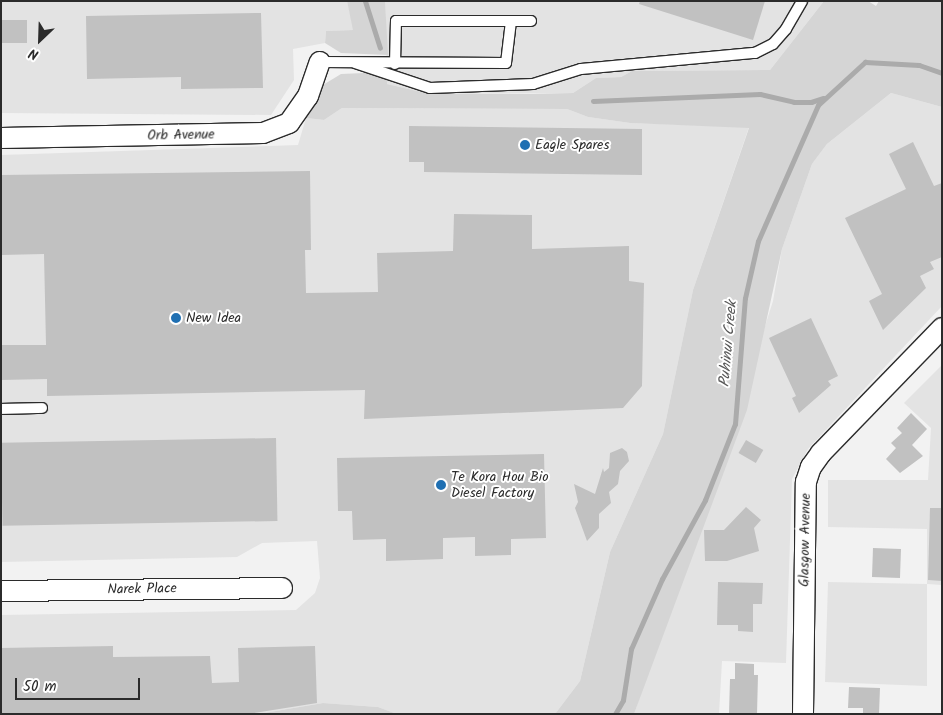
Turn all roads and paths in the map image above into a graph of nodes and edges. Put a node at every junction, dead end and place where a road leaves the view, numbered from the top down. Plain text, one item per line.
1 (802, 1) edge
2 (511, 21) junction
3 (531, 21) dead end
4 (320, 62) joint
5 (355, 63) junction
6 (395, 64) junction
7 (1, 138) edge
8 (942, 328) edge
9 (42, 408) dead end
10 (1, 409) edge
11 (282, 588) dead end
12 (1, 591) edge
13 (803, 714) edge

1 - 5 lane
2 - 3 lane
2 - 6 lane
2 - 6 lane
4 - 5 lane
4 - 7 street, Orb Avenue
5 - 6 lane
8 - 13 street, Glasgow Avenue
9 - 10 lane
11 - 12 street, Narek Place

